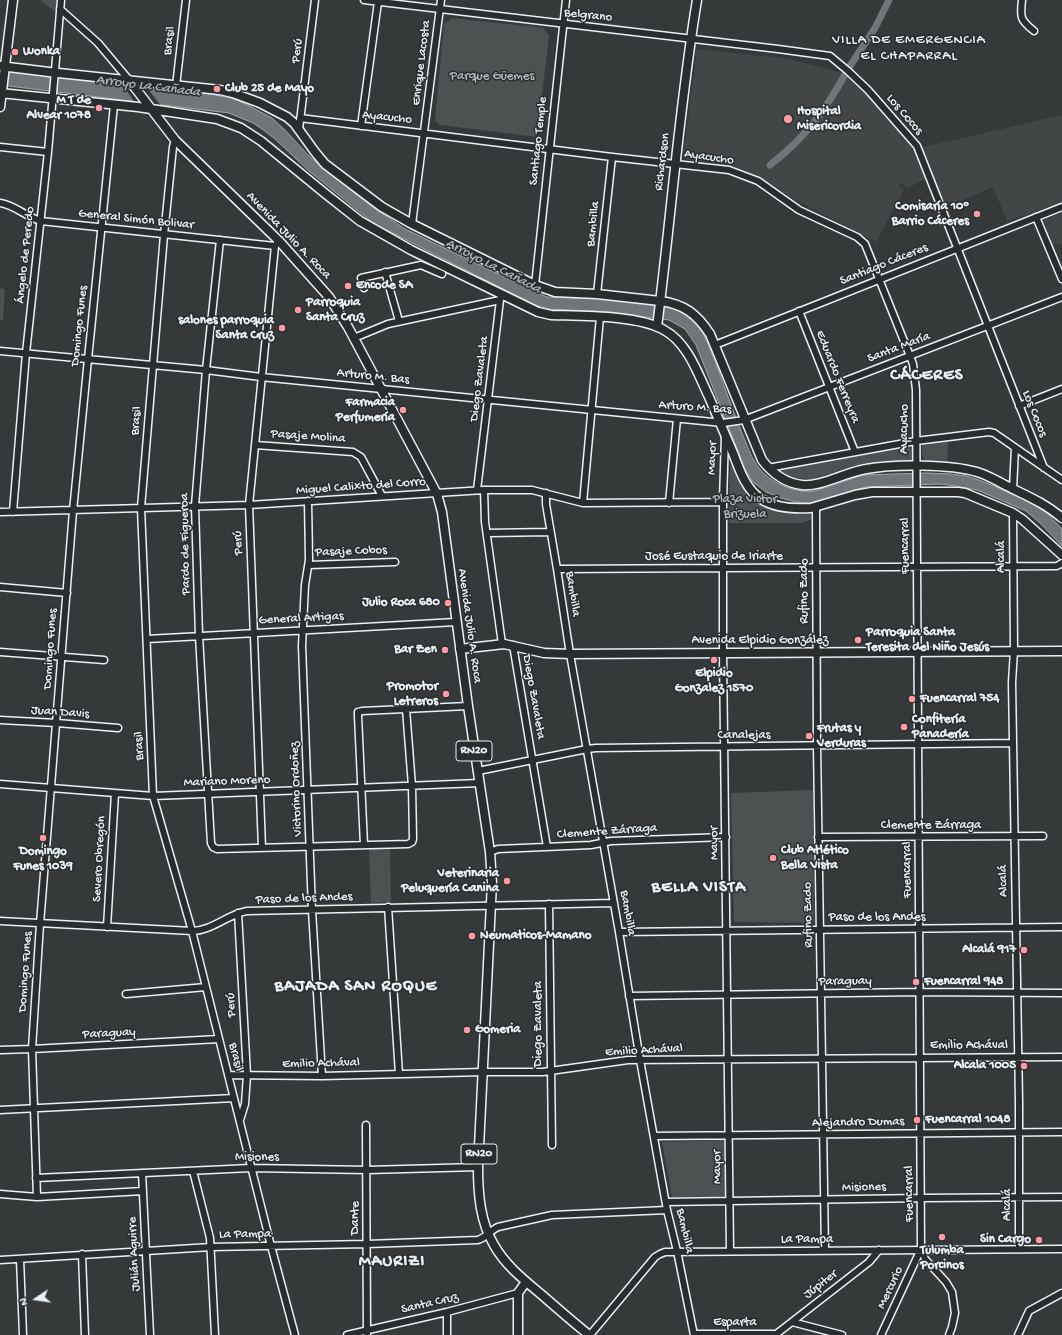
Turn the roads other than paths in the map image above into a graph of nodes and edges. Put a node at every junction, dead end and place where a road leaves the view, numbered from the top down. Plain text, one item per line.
1 (13, 0) edge
2 (61, 0) edge
3 (186, 0) edge
4 (316, 0) edge
5 (364, 0) edge
6 (441, 0) edge
7 (566, 0) edge
8 (697, 0) edge
9 (1022, 0) edge
10 (378, 2) junction
11 (440, 8) junction
12 (60, 9) junction
13 (563, 24) junction
14 (1034, 31) dead end
15 (690, 38) junction
16 (3, 68) edge
17 (55, 73) junction
18 (129, 80) junction
19 (176, 86) junction
20 (2, 90) edge
21 (52, 98) junction
22 (114, 105) junction
23 (0, 108) edge
24 (150, 109) junction
25 (300, 118) junction
26 (361, 126) junction
27 (299, 129) junction
28 (424, 133) junction
29 (175, 140) junction
30 (0, 147) edge
31 (549, 148) junction
32 (48, 152) junction
33 (612, 157) junction
34 (675, 164) junction
35 (0, 203) edge
36 (1062, 207) edge
37 (1036, 217) junction
38 (41, 221) junction
39 (412, 224) junction
40 (102, 227) junction
41 (164, 235) junction
42 (220, 240) junction
43 (277, 243) junction
44 (956, 248) junction
45 (385, 272) junction
46 (442, 274) dead end
47 (880, 279) junction
48 (1062, 279) edge
49 (535, 285) junction
50 (364, 288) dead end
51 (597, 294) junction
52 (501, 297) junction
53 (1062, 297) edge
54 (659, 303) junction
55 (799, 311) junction
56 (600, 317) junction
57 (399, 321) junction
58 (657, 323) junction
59 (987, 326) junction
60 (354, 338) junction
61 (715, 345) junction
62 (0, 351) edge
63 (26, 353) junction
64 (910, 356) junction
65 (88, 359) junction
66 (153, 365) junction
67 (206, 370) junction
68 (261, 377) junction
69 (829, 387) junction
70 (381, 388) junction
71 (1062, 389) edge
72 (488, 399) junction
73 (1019, 406) junction
74 (592, 410) junction
75 (677, 419) junction
76 (741, 421) junction
77 (722, 423) junction
78 (725, 434) junction
79 (916, 441) junction
80 (255, 444) junction
81 (1015, 448) junction
82 (855, 452) junction
83 (768, 468) junction
84 (916, 468) junction
85 (1044, 468) junction
86 (1062, 480) edge
87 (916, 489) junction
88 (1013, 489) junction
89 (477, 490) junction
90 (484, 490) junction
91 (546, 493) junction
92 (438, 494) junction
93 (382, 496) junction
94 (308, 502) junction
95 (723, 502) junction
96 (583, 503) junction
97 (670, 503) junction
98 (249, 505) junction
99 (195, 506) junction
100 (816, 507) junction
101 (141, 508) junction
102 (73, 511) junction
103 (0, 512) edge
104 (13, 512) junction
105 (1013, 513) junction
106 (1062, 518) edge
107 (550, 532) junction
108 (487, 533) junction
109 (1062, 555) edge
110 (394, 562) dead end
111 (1062, 563) edge
112 (309, 565) junction
113 (1013, 565) junction
114 (816, 567) junction
115 (917, 567) junction
116 (723, 568) junction
117 (557, 569) junction
118 (0, 587) edge
119 (66, 593) junction
120 (456, 622) junction
121 (303, 630) junction
122 (253, 633) junction
123 (199, 636) junction
124 (147, 639) junction
125 (502, 644) junction
126 (513, 646) junction
127 (460, 650) junction
128 (1014, 651) junction
129 (1062, 651) edge
130 (0, 652) edge
131 (816, 652) junction
132 (917, 652) junction
133 (723, 653) junction
134 (570, 654) junction
135 (62, 658) junction
136 (104, 660) dead end
137 (468, 706) junction
138 (406, 709) junction
139 (0, 720) edge
140 (57, 723) junction
141 (118, 728) dead end
142 (1013, 743) junction
143 (918, 745) junction
144 (817, 746) junction
145 (724, 747) junction
146 (587, 749) junction
147 (533, 760) junction
148 (478, 771) junction
149 (480, 783) junction
150 (0, 784) edge
151 (412, 786) junction
152 (52, 788) junction
153 (361, 788) junction
154 (308, 790) junction
155 (259, 792) junction
156 (115, 793) junction
157 (208, 794) junction
158 (153, 796) junction
159 (1014, 836) junction
160 (1043, 836) dead end
161 (726, 837) junction
162 (818, 837) junction
163 (919, 837) junction
164 (603, 842) junction
165 (364, 845) junction
166 (310, 847) junction
167 (547, 847) junction
168 (262, 848) junction
169 (490, 852) junction
170 (614, 902) junction
171 (550, 904) junction
172 (491, 905) junction
173 (388, 907) junction
174 (312, 910) junction
175 (238, 913) junction
176 (0, 921) edge
177 (40, 924) junction
178 (107, 927) junction
179 (1062, 927) edge
180 (919, 928) junction
181 (1015, 928) junction
182 (820, 929) junction
183 (192, 931) junction
184 (726, 931) junction
185 (619, 932) junction
186 (206, 987) junction
187 (920, 992) junction
188 (1016, 992) junction
189 (1062, 993) edge
190 (126, 994) dead end
191 (821, 994) junction
192 (727, 995) junction
193 (629, 996) junction
194 (219, 1039) junction
195 (32, 1049) junction
196 (0, 1050) edge
197 (1018, 1057) junction
198 (1062, 1057) edge
199 (728, 1058) junction
200 (822, 1058) junction
201 (920, 1058) junction
202 (640, 1060) junction
203 (550, 1071) junction
204 (484, 1072) junction
205 (399, 1074) junction
206 (228, 1075) junction
207 (247, 1075) junction
208 (322, 1076) junction
209 (234, 1098) junction
210 (34, 1108) junction
211 (0, 1110) edge
212 (240, 1120) junction
213 (366, 1125) dead end
214 (1019, 1132) junction
215 (1062, 1132) edge
216 (921, 1133) junction
217 (823, 1134) junction
218 (729, 1135) junction
219 (654, 1136) junction
220 (552, 1145) dead end
221 (478, 1167) junction
222 (251, 1168) junction
223 (367, 1170) junction
224 (193, 1171) junction
225 (142, 1173) junction
226 (36, 1178) junction
227 (143, 1191) junction
228 (0, 1194) edge
229 (37, 1197) junction
230 (1062, 1197) edge
231 (921, 1198) junction
232 (1019, 1198) junction
233 (730, 1200) junction
234 (824, 1200) junction
235 (666, 1202) junction
236 (667, 1210) junction
237 (489, 1235) junction
238 (367, 1244) junction
239 (271, 1246) junction
240 (211, 1247) junction
241 (921, 1249) junction
242 (1019, 1249) junction
243 (1062, 1249) edge
244 (879, 1250) junction
245 (146, 1251) junction
246 (677, 1251) junction
247 (730, 1251) junction
248 (825, 1251) junction
249 (82, 1254) junction
250 (20, 1259) junction
251 (0, 1260) edge
252 (526, 1282) junction
253 (518, 1293) junction
254 (1062, 1293) edge
255 (447, 1312) junction
256 (792, 1322) junction
257 (367, 1332) edge
258 (776, 1334) edge
259 (951, 1334) edge
260 (23, 1335) edge
261 (85, 1335) edge
262 (150, 1335) edge
263 (215, 1335) edge
264 (295, 1335) edge
265 (347, 1335) edge
266 (447, 1335) edge
267 (518, 1335) edge
268 (590, 1335) edge
269 (694, 1335) edge
270 (842, 1335) edge
271 (881, 1335) edge
272 (1018, 1335) edge

1 - 16 main road
2 - 12 street, Ángelo de Peredo
3 - 19 street, Brasil
4 - 25 street, Perú
5 - 10 street, Belgrano
6 - 11 street, Enrique Lacosta
7 - 13 street, Santiago Temple
8 - 15 main road, Richardson
9 - 14 street
10 - 11 street, Belgrano
10 - 26 street
11 - 13 street, Belgrano
11 - 28 street, Enrique Lacosta
12 - 17 street, Ángelo de Peredo
12 - 18 street, Avenida Julio A. Roca
13 - 15 street, Belgrano
13 - 31 street, Santiago Temple
15 - 34 main road, Richardson
15 - 44 street, Los Cocos
16 - 17 main road
16 - 20 main road
17 - 18 main road
17 - 21 street, Ángelo de Peredo
18 - 19 main road
18 - 24 main road, Avenida Julio A. Roca / RN20
19 - 27 main road
20 - 21 main road
20 - 23 main road
21 - 22 main road
21 - 32 street, Ángelo de Peredo
22 - 24 main road
22 - 40 street, Domingo Funes
24 - 29 main road, Avenida Julio A. Roca / RN20
24 - 52 main road
25 - 26 street, Ayacucho
25 - 27 street, Perú
26 - 28 street, Ayacucho
27 - 39 main road
28 - 31 street, Ayacucho
28 - 39 street, Enrique Lacosta
29 - 41 street, Brasil
29 - 43 main road, Avenida Julio A. Roca / RN20
30 - 32 street
31 - 33 street, Ayacucho
31 - 49 street, Santiago Temple
32 - 38 street, Ángelo de Peredo
33 - 34 street, Ayacucho
33 - 51 street, Bambilla
34 - 47 street, Ayacucho
34 - 54 main road, Richardson
35 - 38 street, General Simón Bolivar
36 - 37 street, Santiago Cáceres
37 - 44 street, Santiago Cáceres
37 - 48 street
38 - 40 street, General Simón Bolivar
38 - 63 street, Ángelo de Peredo
39 - 49 main road
40 - 41 street, General Simón Bolivar
40 - 65 street, Domingo Funes
41 - 42 street, General Simón Bolivar
41 - 66 street, Brasil
42 - 43 street, General Simón Bolivar
42 - 67 street, Pardo de Figueroa
43 - 60 main road, Avenida Julio A. Roca / RN20
43 - 68 street, Perú
44 - 47 street, Santiago Cáceres
44 - 59 street, Los Cocos
45 - 46 street
45 - 50 street
45 - 57 street
47 - 55 street, Santiago Cáceres
47 - 64 street, Ayacucho
49 - 51 main road
51 - 54 main road
52 - 56 main road
52 - 57 street
52 - 72 street, Diego Zavaleta
53 - 59 street, Santa María
54 - 58 main road, Richardson
54 - 61 main road
55 - 61 street, Santiago Cáceres
55 - 69 street, Eduardo Ferreyra
56 - 58 main road
56 - 74 street
57 - 60 street
58 - 77 main road
59 - 64 street, Santa María
59 - 73 street, Los Cocos
60 - 70 main road, Avenida Julio A. Roca / RN20
61 - 76 main road
62 - 63 street, Arturo M. Bas
63 - 65 street, Arturo M. Bas
63 - 104 street, Ángelo de Peredo
64 - 69 street, Santa María
64 - 79 street, Ayacucho
65 - 66 street, Arturo M. Bas
65 - 102 street, Domingo Funes
66 - 67 street, Arturo M. Bas
66 - 101 street, Brasil
67 - 68 street, Arturo M. Bas
67 - 99 street, Pardo de Figueroa
68 - 70 street, Arturo M. Bas
68 - 80 street, Perú
69 - 76 street, Santa María
69 - 82 street, Eduardo Ferreyra
70 - 72 street, Arturo M. Bas
70 - 92 main road, Avenida Julio A. Roca / RN20
71 - 73 street
72 - 74 street, Arturo M. Bas
72 - 89 street, Diego Zavaleta
73 - 85 street, Los Cocos
74 - 75 street, Arturo M. Bas
74 - 96 street
75 - 77 street, Arturo M. Bas
75 - 97 street
76 - 77 street, Arturo M. Bas
76 - 83 main road
77 - 78 main road
78 - 95 street, Mayor
78 - 100 main road
79 - 81 street
79 - 82 street
79 - 84 street, Ayacucho
80 - 93 street, Pasaje Molina
80 - 98 street, Perú
81 - 85 street
81 - 88 street
82 - 83 street
83 - 84 main road
84 - 87 street, Ayacucho
84 - 88 main road
85 - 86 street
87 - 100 main road
87 - 105 main road
87 - 115 street, Fuencarral
88 - 106 main road
89 - 90 street, Miguel Calixto del Corro
89 - 92 street, Miguel Calixto del Corro
90 - 91 street, Miguel Calixto del Corro
90 - 108 street
91 - 96 street, Miguel Calixto del Corro
91 - 107 street, Bambilla
92 - 93 street, Miguel Calixto del Corro
92 - 120 main road, Avenida Julio A. Roca / RN20
93 - 94 street, Miguel Calixto del Corro
94 - 98 street, Miguel Calixto del Corro
94 - 112 street, Victorino Ordoñez
95 - 97 street, Miguel Calixto del Corro
95 - 116 street, Mayor
96 - 97 street, Miguel Calixto del Corro
98 - 99 street, Miguel Calixto del Corro
98 - 122 street, Perú
99 - 101 street, Miguel Calixto del Corro
99 - 123 street, Pardo de Figueroa
100 - 114 street, Rufino Zado
101 - 102 street, Miguel Calixto del Corro
101 - 124 street, Brasil
102 - 104 street, Miguel Calixto del Corro
102 - 119 street, Domingo Funes
103 - 104 street, Miguel Calixto del Corro
105 - 109 main road
105 - 113 street, Alcalá
107 - 108 street
107 - 117 street, Bambilla
108 - 125 street
110 - 112 street, Pasaje Cobos
111 - 113 street, José Eustaquio de Iriarte
112 - 121 street, Victorino Ordoñez
113 - 115 street, José Eustaquio de Iriarte
113 - 128 street, Alcalá
114 - 115 street, José Eustaquio de Iriarte
114 - 116 street, José Eustaquio de Iriarte
114 - 131 street, Rufino Zado
115 - 132 street, Fuencarral
116 - 117 street, José Eustaquio de Iriarte
116 - 133 street, Mayor
117 - 134 street, Bambilla
118 - 119 street
119 - 135 street, Domingo Funes
120 - 121 street, General Artigas
120 - 127 main road, Avenida Julio A. Roca / RN20
121 - 122 street, General Artigas
121 - 154 street, Victorino Ordoñez
122 - 123 street, General Artigas
122 - 155 street, Perú
123 - 124 street, General Artigas
123 - 157 street, Pardo de Figueroa
124 - 158 street, Brasil
125 - 126 main road, Avenida Elpidio González
125 - 127 main road, Avenida Elpidio González
126 - 134 main road, Avenida Elpidio González
126 - 147 street, Diego Zavaleta
127 - 137 main road, Avenida Julio A. Roca / RN20
128 - 129 main road, Avenida Elpidio González
128 - 132 main road, Avenida Elpidio González
128 - 142 street, Alcalá
130 - 135 street
131 - 132 main road, Avenida Elpidio González
131 - 133 main road, Avenida Elpidio González
131 - 144 street, Rufino Zado
132 - 143 street, Fuencarral
133 - 134 main road, Avenida Elpidio González
133 - 145 street, Mayor
134 - 146 street, Bambilla
135 - 136 street
135 - 140 street, Domingo Funes
137 - 138 street
137 - 148 main road, Avenida Julio A. Roca / RN20
138 - 151 street
138 - 153 street
139 - 140 street, Juan Davis
140 - 141 street, Juan Davis
140 - 152 street, Domingo Funes
142 - 143 street, Canalejas
142 - 159 street, Alcalá
143 - 144 street, Canalejas
143 - 163 street, Fuencarral
144 - 145 street, Canalejas
144 - 162 street, Rufino Zado
145 - 146 street, Canalejas
145 - 161 street, Mayor
146 - 147 street, Canalejas
146 - 164 street, Bambilla
147 - 148 street, Canalejas
147 - 167 street, Diego Zavaleta
148 - 149 main road, Avenida Julio A. Roca / RN20
149 - 151 street, Mariano Moreno
149 - 169 main road, Avenida Julio A. Roca / RN20
150 - 152 street, Mariano Moreno
151 - 153 street, Mariano Moreno
151 - 165 street
152 - 156 street, Mariano Moreno
152 - 177 street, Domingo Funes
153 - 154 street, Mariano Moreno
153 - 165 street
154 - 155 street, Mariano Moreno
154 - 166 street, Victorino Ordoñez
155 - 157 street, Mariano Moreno
155 - 168 street, Perú
156 - 158 street, Mariano Moreno
156 - 178 street, Severo Obregón
157 - 158 street, Mariano Moreno
157 - 168 street, Pardo de Figueroa
158 - 183 street, Brasil
159 - 160 street, Clemente Zárraga
159 - 163 street, Clemente Zárraga
159 - 181 street, Alcalá
161 - 164 street, Clemente Zárraga
161 - 184 street, Mayor
162 - 163 street, Clemente Zárraga
162 - 182 street, Rufino Zado
163 - 180 street, Fuencarral
164 - 167 street, Clemente Zárraga
164 - 170 street, Bambilla
165 - 166 street
166 - 168 street
166 - 174 street, Victorino Ordoñez
167 - 169 street, Clemente Zárraga
169 - 172 main road, Avenida Julio A. Roca / RN20
170 - 171 street, Paso de los Andes
170 - 185 street, Bambilla
171 - 172 street, Paso de los Andes
171 - 203 street, Diego Zavaleta
172 - 173 street, Paso de los Andes
172 - 204 main road, Avenida Julio A. Roca / RN20
173 - 174 street, Paso de los Andes
173 - 205 street
174 - 175 street, Paso de los Andes
174 - 208 street, Victorino Ordoñez
175 - 183 street, Paso de los Andes
175 - 207 street, Perú
176 - 177 street, Paso de los Andes
177 - 178 street, Paso de los Andes
177 - 195 street, Domingo Funes
178 - 183 street, Paso de los Andes
179 - 181 street, Paso de los Andes
180 - 181 street, Paso de los Andes
180 - 182 street, Paso de los Andes
180 - 187 street, Fuencarral
181 - 188 street, Alcalá
182 - 184 street, Paso de los Andes
182 - 191 street, Rufino Zado
183 - 186 street, Brasil
184 - 185 street, Paso de los Andes
184 - 192 street, Mayor
185 - 193 street, Bambilla
186 - 190 street
186 - 194 street, Brasil
187 - 188 street, Paraguay
187 - 191 street, Paraguay
187 - 201 street, Fuencarral
188 - 189 street, Paraguay
188 - 197 street, Alcalá
191 - 192 street, Paraguay
191 - 200 street, Rufino Zado
192 - 193 street, Paraguay
192 - 199 street, Mayor
193 - 202 street, Bambilla
194 - 195 street, Paraguay
194 - 206 street, Brasil
195 - 196 street, Paraguay
195 - 210 street, Domingo Funes
197 - 198 street, Emilio Achával
197 - 201 street, Emilio Achával
197 - 214 street, Alcalá
199 - 200 street, Emilio Achával
199 - 202 street, Emilio Achával
199 - 218 street, Mayor
200 - 201 street, Emilio Achával
200 - 217 street, Rufino Zado
201 - 216 street, Fuencarral
202 - 203 street, Emilio Achával
202 - 219 street, Bambilla
203 - 204 street, Emilio Achával
203 - 220 street, Diego Zavaleta
204 - 205 street, Emilio Achával
204 - 221 main road, Avenida Julio A. Roca / RN20
205 - 208 street, Emilio Achával
206 - 207 street, Emilio Achával
206 - 209 street, Brasil
207 - 208 street, Emilio Achával
207 - 212 street, Perú
209 - 210 street
209 - 212 street, Brasil
210 - 211 street
210 - 226 street, Domingo Funes
212 - 222 street, Brasil
213 - 223 street, Dante
214 - 215 street, Alejandro Dumas
214 - 216 street, Alejandro Dumas
214 - 232 street, Alcalá
216 - 217 street, Alejandro Dumas
216 - 231 street, Fuencarral
217 - 218 street, Alejandro Dumas
217 - 234 street, Rufino Zado
218 - 219 street, Alejandro Dumas
218 - 233 street, Mayor
219 - 235 street, Bambilla
221 - 223 street, Misiones
221 - 237 main road, Avenida Julio A. Roca / RN20
222 - 223 street, Misiones
222 - 224 street, Misiones
222 - 239 street, Brasil
223 - 238 street, Dante
224 - 225 street, Misiones
224 - 240 street
225 - 226 street, Misiones
225 - 227 street, Julián Aguirre
226 - 229 street, Domingo Funes
227 - 229 street
227 - 245 street, Julián Aguirre
228 - 229 street
230 - 232 street, Misiones
231 - 232 street, Misiones
231 - 234 street, Misiones
231 - 241 street, Fuencarral
232 - 242 street, Alcalá
233 - 234 street, Misiones
233 - 235 street, Misiones
233 - 247 street, Mayor
234 - 248 street, Rufino Zado
235 - 236 street, Bambilla
236 - 237 street
236 - 246 street, Bambilla
237 - 238 street, La Pampa
237 - 252 main road, Avenida Julio A. Roca / RN20
238 - 239 street, La Pampa
238 - 257 street, Dante
239 - 240 street, La Pampa
239 - 264 street, Brasil
240 - 245 street, La Pampa
240 - 263 street
241 - 242 street, La Pampa
241 - 244 street, La Pampa
241 - 259 street
241 - 271 street, Mercurio
242 - 243 street, La Pampa
244 - 248 street, La Pampa
244 - 256 street, Júpiter
245 - 249 street, La Pampa
245 - 262 street, Julián Aguirre
246 - 247 street, La Pampa
246 - 268 street, La Pampa
246 - 269 street, Bambilla
247 - 248 street, La Pampa
249 - 250 street, La Pampa
249 - 261 street
250 - 251 street, La Pampa
250 - 260 street
252 - 253 main road
252 - 268 main road, Avenida Julio A. Roca / RN20
253 - 255 street, Santa Cruz
253 - 267 main road
254 - 272 street
255 - 257 street, Santa Cruz
255 - 266 street
256 - 258 street, Júpiter
256 - 270 street
257 - 265 street, Santa Cruz
258 - 269 street, Esparta

